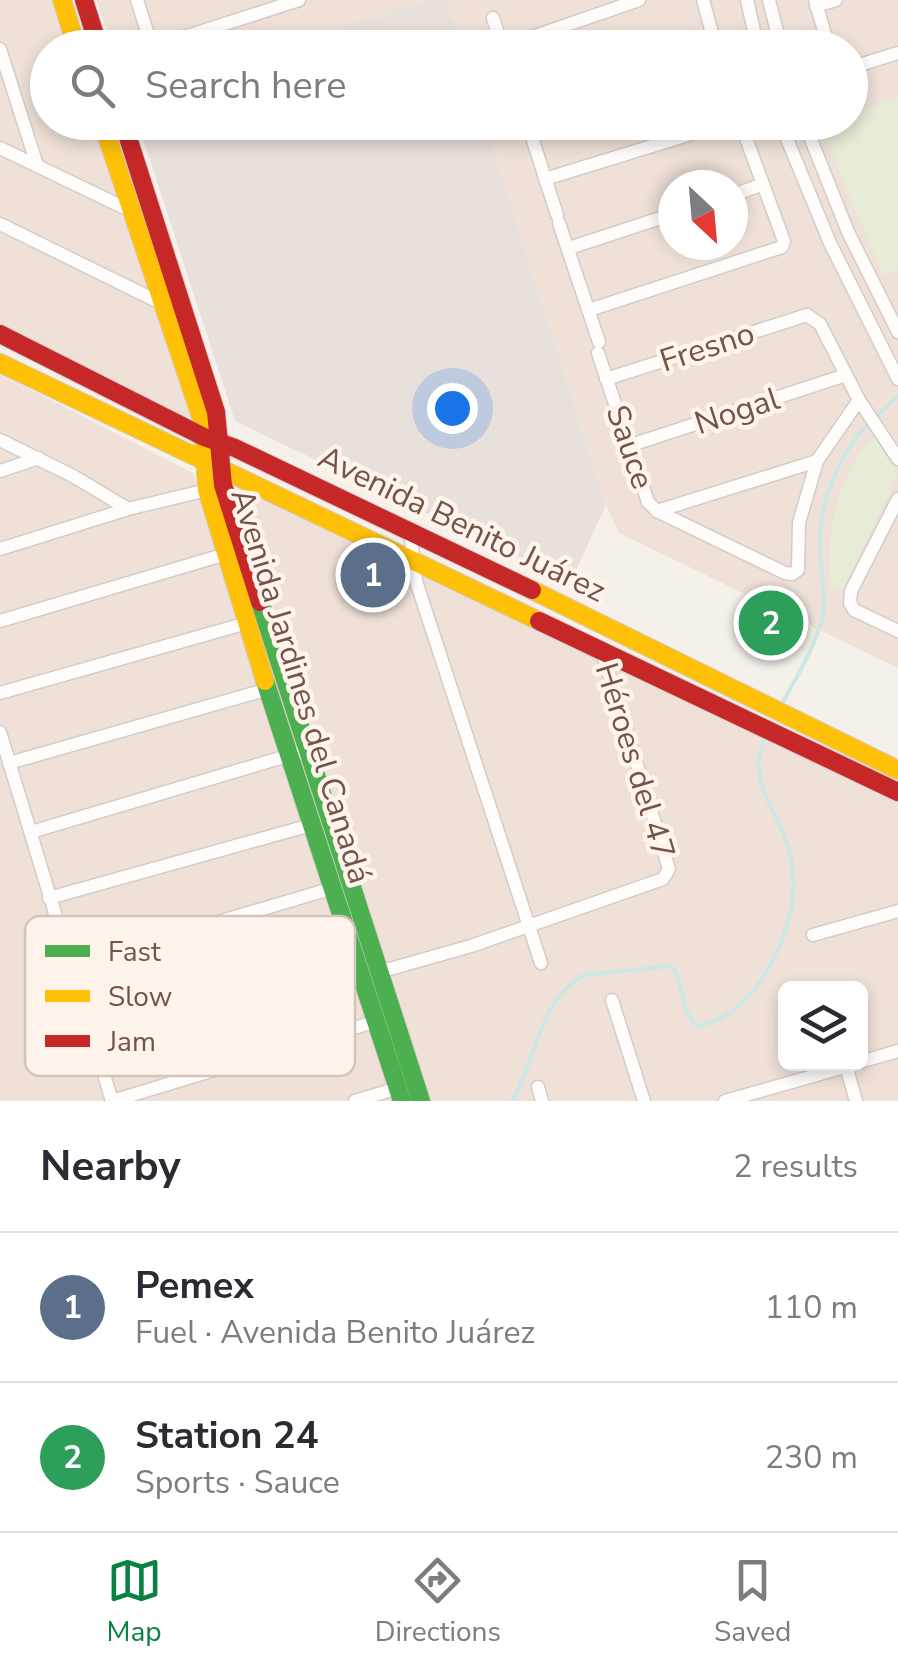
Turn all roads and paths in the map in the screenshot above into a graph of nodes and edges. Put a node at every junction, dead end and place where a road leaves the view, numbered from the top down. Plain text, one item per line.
1 (62, 0) edge
2 (84, 0) edge
3 (137, 0) edge
4 (299, 0) edge
5 (640, 0) edge
6 (703, 0) edge
7 (747, 0) edge
8 (770, 0) edge
9 (836, 0) edge
10 (816, 3) edge
11 (493, 18) dead end
12 (71, 30) edge
13 (93, 30) edge
14 (146, 30) edge
15 (205, 30) edge
16 (497, 30) edge
17 (553, 30) edge
18 (711, 30) edge
19 (754, 30) edge
20 (778, 30) edge
21 (823, 30) edge
22 (0, 49) edge
23 (898, 53) edge
24 (868, 62) edge
25 (108, 140) edge
26 (129, 140) edge
27 (533, 140) edge
28 (672, 140) edge
29 (746, 140) edge
30 (787, 140) edge
31 (811, 140) edge
32 (0, 148) edge
33 (36, 165) junction
34 (545, 179) junction
35 (761, 186) junction
36 (748, 190) edge
37 (131, 211) junction
38 (658, 219) edge
39 (0, 224) edge
40 (568, 248) junction
41 (162, 304) junction
42 (589, 310) junction
43 (898, 332) edge
44 (0, 334) edge
45 (0, 363) edge
46 (846, 376) junction
47 (897, 376) edge
48 (606, 379) junction
49 (862, 406) junction
50 (0, 440) edge
51 (212, 440) junction
52 (893, 442) edge
53 (628, 446) junction
54 (39, 458) junction
55 (202, 459) junction
56 (898, 459) edge
57 (817, 461) junction
58 (221, 466) junction
59 (0, 471) edge
60 (207, 490) junction
61 (898, 499) edge
62 (128, 509) junction
63 (657, 511) junction
64 (410, 532) junction
65 (0, 549) edge
66 (226, 554) junction
67 (414, 558) junction
68 (0, 621) edge
69 (248, 623) junction
70 (898, 632) edge
71 (600, 648) junction
72 (268, 689) junction
73 (0, 693) edge
74 (0, 732) edge
75 (307, 750) junction
76 (288, 755) junction
77 (9, 764) junction
78 (898, 770) edge
79 (898, 792) edge
80 (311, 824) junction
81 (30, 832) junction
82 (333, 888) junction
83 (50, 898) junction
84 (898, 911) edge
85 (55, 916) edge
86 (239, 916) edge
87 (342, 916) edge
88 (528, 925) junction
89 (812, 935) dead end
90 (355, 953) edge
91 (356, 956) joint
92 (542, 963) dead end
93 (379, 972) junction
94 (612, 1000) dead end
95 (377, 1021) junction
96 (355, 1028) edge
97 (898, 1051) edge
98 (868, 1060) edge
99 (829, 1071) edge
100 (854, 1071) edge
101 (104, 1076) edge
102 (195, 1076) edge
103 (400, 1094) edge
104 (112, 1101) edge
105 (355, 1101) edge
106 (421, 1101) edge
107 (644, 1101) edge
108 (724, 1101) edge
109 (856, 1101) edge

1 - 12 street
2 - 13 street
3 - 14 street
4 - 15 street
5 - 17 street
6 - 18 street
7 - 19 street
8 - 20 street
9 - 10 street
10 - 21 street
11 - 16 street
22 - 33 street
23 - 24 street
25 - 37 street
26 - 51 street
27 - 34 street, Sauce
28 - 34 street
29 - 35 street
30 - 47 street
31 - 43 street
32 - 33 street
33 - 37 street
34 - 40 street, Sauce
35 - 36 street
35 - 42 street
37 - 41 street
38 - 40 street
39 - 41 street
40 - 42 street, Sauce
41 - 51 street
42 - 48 street, Sauce
44 - 51 street, Avenida Benito Juárez
45 - 55 street, Avenida Benito Juárez
46 - 48 street, Fresno
46 - 49 street
46 - 53 street, Nogal
48 - 53 street, Sauce
49 - 52 street
49 - 57 street
50 - 54 street
51 - 55 street, Avenida Jardines del Canadá
51 - 58 street, Avenida Jardines del Canadá
51 - 64 street, Avenida Benito Juárez
52 - 56 street
53 - 63 street, Sauce
54 - 59 street
54 - 62 street
55 - 58 street, Avenida Benito Juárez
55 - 60 street, Avenida Jardines del Canadá
57 - 63 street
57 - 63 street, Sauce
58 - 67 street, Avenida Benito Juárez
58 - 75 street, Avenida Jardines del Canadá
60 - 62 street
60 - 66 street, Avenida Jardines del Canadá
61 - 70 street
62 - 65 street
64 - 67 street
64 - 78 street, Avenida Benito Juárez
66 - 68 street
66 - 69 street, Avenida Jardines del Canadá
67 - 71 street, Avenida Benito Juárez
67 - 88 street
69 - 72 street, Avenida Jardines del Canadá
69 - 73 street
71 - 79 street, Avenida Benito Juárez
71 - 88 street, Héroes del 47
72 - 76 street, Avenida Jardines del Canadá
72 - 77 street
74 - 77 street
75 - 76 street
75 - 93 street, Avenida Jardines del Canadá
76 - 80 street, Avenida Jardines del Canadá
76 - 81 street
77 - 81 street
80 - 82 street, Avenida Jardines del Canadá
80 - 83 street
81 - 83 street
82 - 86 street
82 - 87 street, Avenida Jardines del Canadá
83 - 85 street
84 - 89 street
88 - 92 street
88 - 93 street
90 - 91 street, Avenida Jardines del Canadá
91 - 95 street, Avenida Jardines del Canadá
93 - 106 street, Avenida Jardines del Canadá
94 - 107 street
95 - 96 street
95 - 103 street, Avenida Jardines del Canadá
97 - 98 street
99 - 108 street
100 - 109 street
101 - 104 street
102 - 104 street
103 - 105 street

